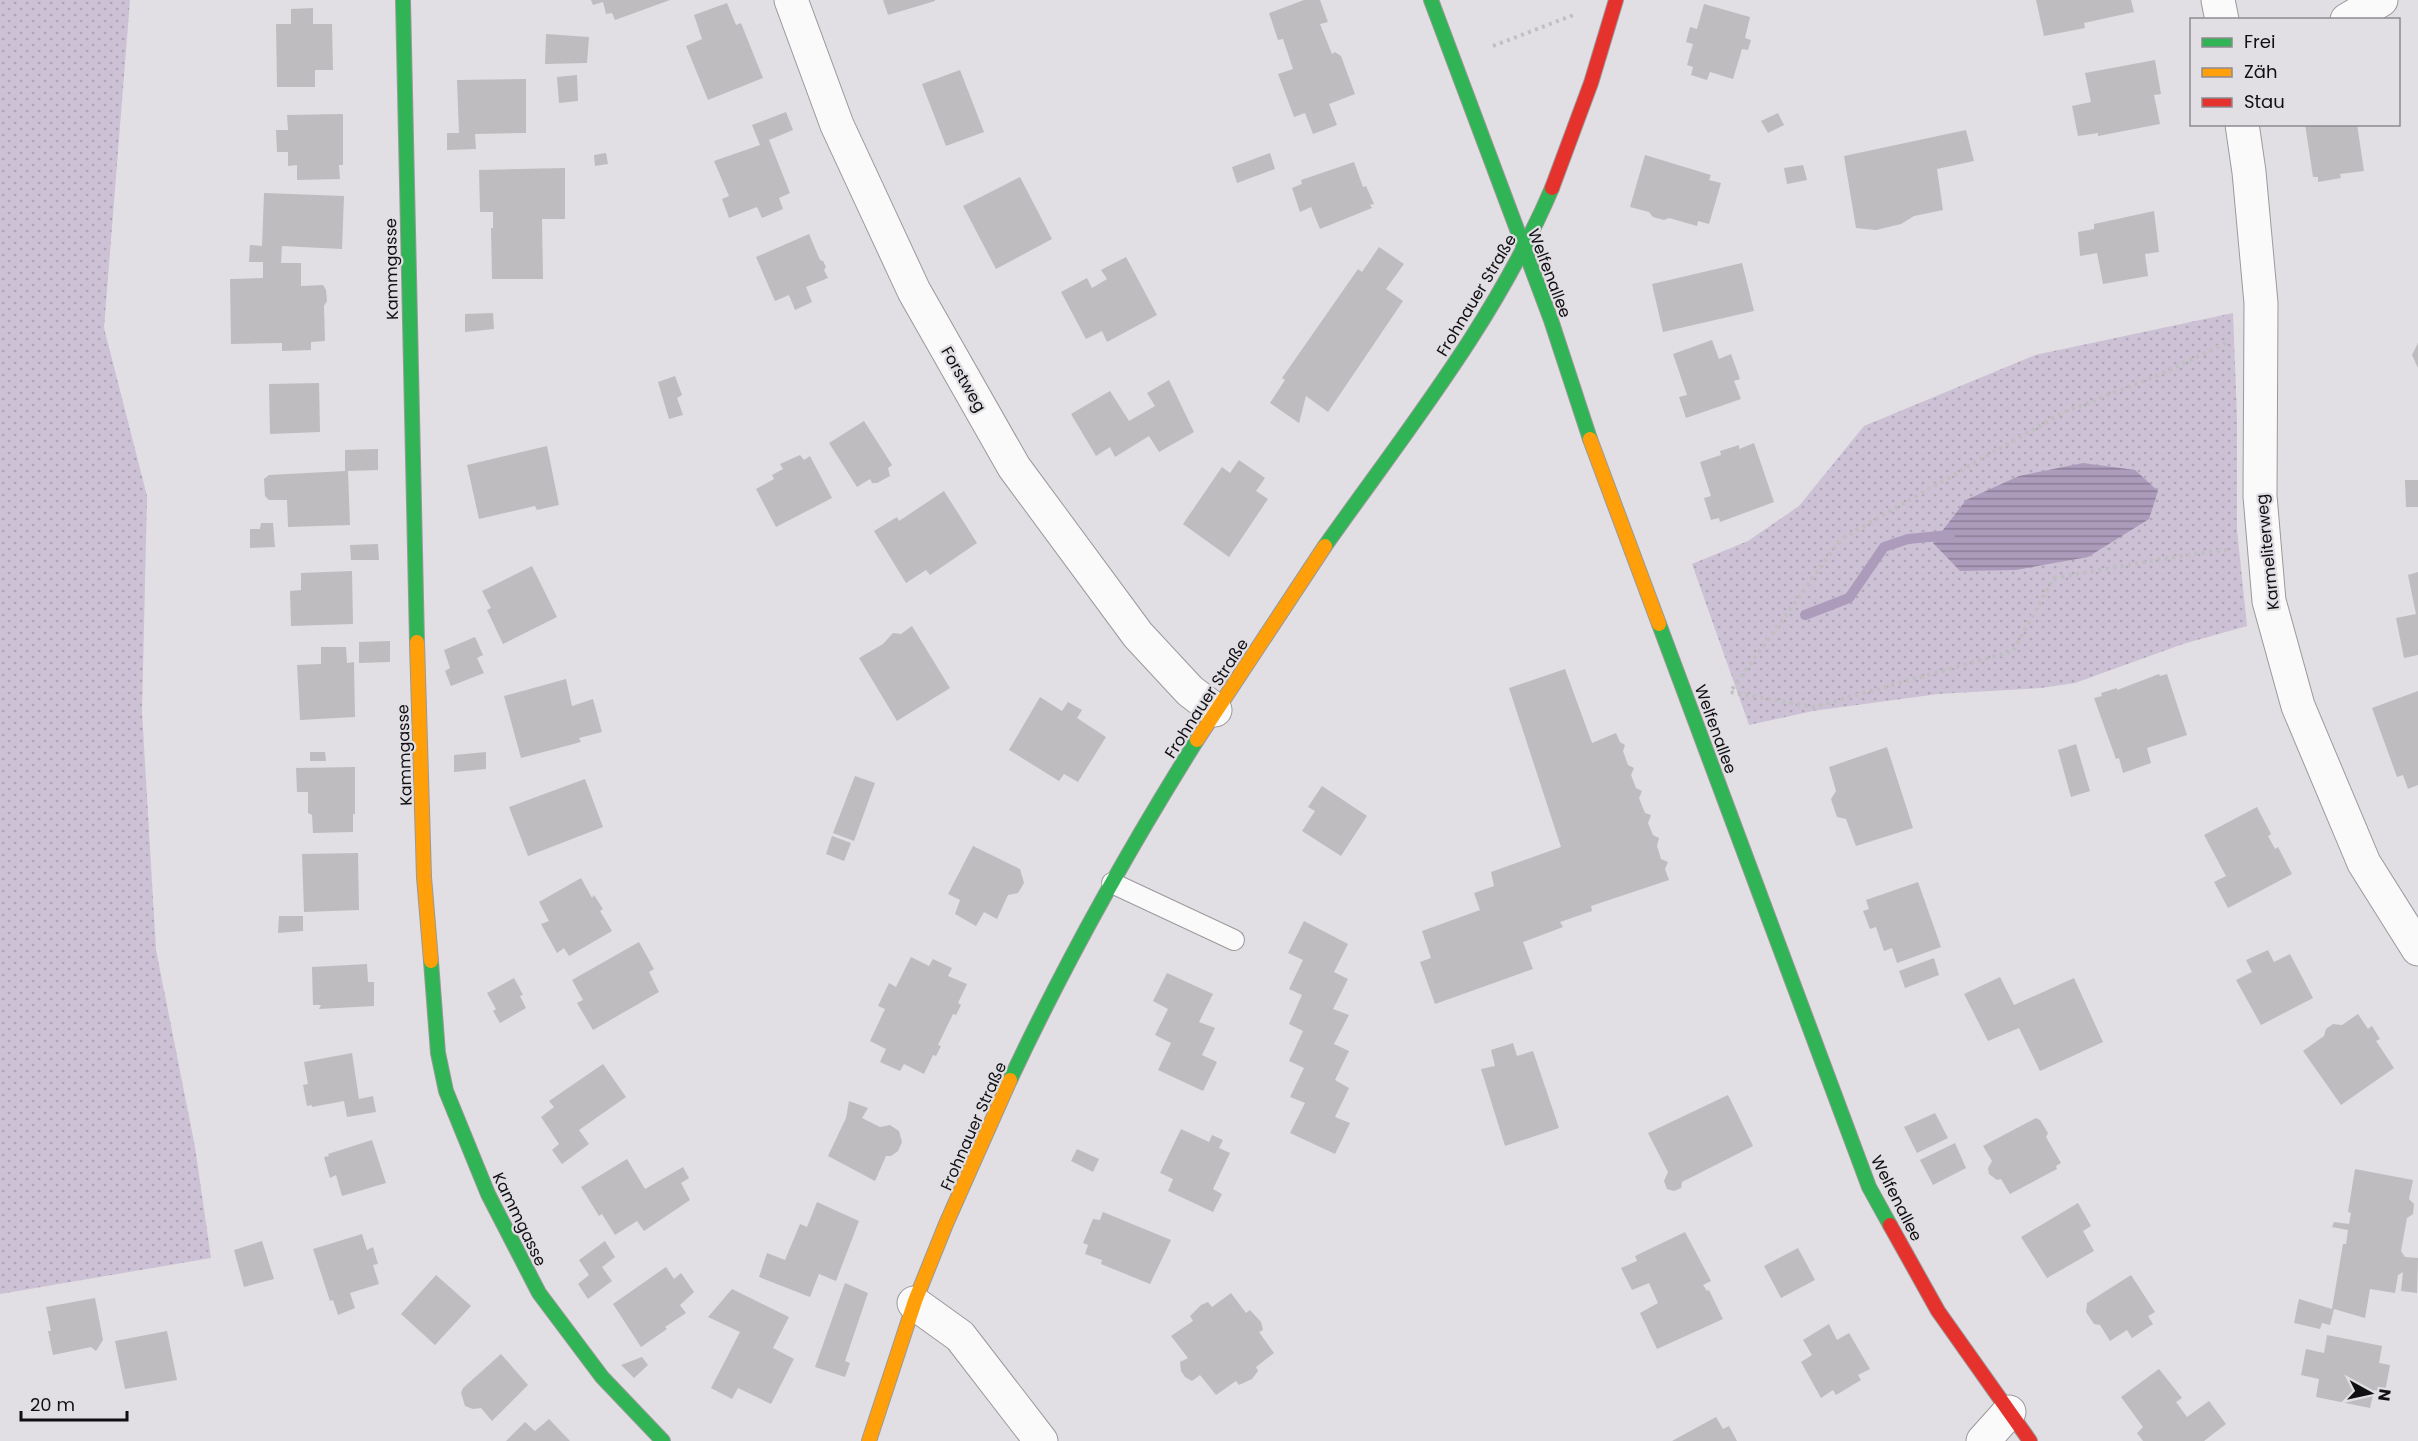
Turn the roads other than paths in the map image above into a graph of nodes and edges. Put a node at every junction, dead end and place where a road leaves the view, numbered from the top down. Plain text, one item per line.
1 (403, 0) edge
2 (791, 0) edge
3 (1431, 0) edge
4 (1616, 0) edge
5 (2218, 0) edge
6 (2381, 0) edge
7 (2222, 18) edge
8 (2350, 18) edge
9 (2242, 126) edge
10 (1523, 250) junction
11 (1215, 710) junction
12 (1112, 883) junction
13 (1234, 940) dead end
14 (2418, 949) edge
15 (914, 1303) junction
16 (2009, 1412) junction
17 (663, 1441) edge
18 (869, 1441) edge
19 (1041, 1441) edge
20 (1983, 1441) edge
21 (2030, 1441) edge

1 - 17 street, Kammgasse
2 - 11 street, Forstweg
3 - 10 street, Welfenallee
4 - 10 street, Frohnauer Straße
5 - 7 street
6 - 8 street
9 - 14 street, Karmeliterweg
10 - 11 street, Frohnauer Straße
10 - 16 street, Welfenallee
11 - 12 street, Frohnauer Straße
12 - 13 lane
12 - 15 street, Frohnauer Straße
15 - 18 street, Frohnauer Straße
15 - 19 street
16 - 20 street
16 - 21 street, Welfenallee

